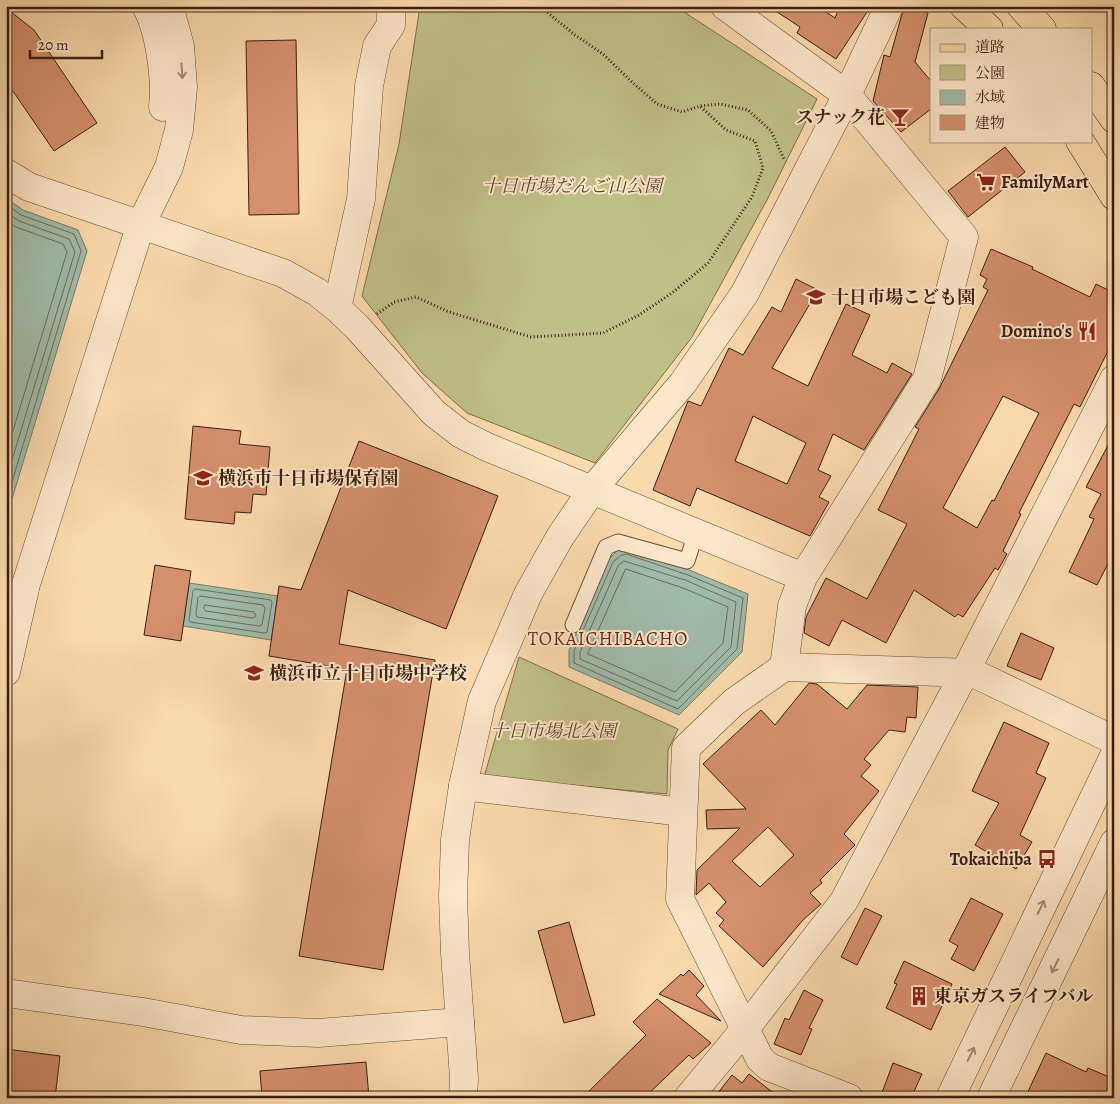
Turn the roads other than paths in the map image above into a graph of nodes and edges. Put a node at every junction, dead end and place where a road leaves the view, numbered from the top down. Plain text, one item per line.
1 (146, 6) edge
2 (169, 6) edge
3 (391, 6) edge
4 (725, 6) edge
5 (889, 6) edge
6 (964, 6) edge
7 (1021, 6) edge
8 (988, 28) edge
9 (1041, 28) edge
10 (1092, 87) edge
11 (847, 95) junction
12 (1114, 119) edge
13 (1081, 142) edge
14 (6, 173) edge
15 (1114, 196) edge
16 (141, 224) junction
17 (337, 308) junction
18 (1114, 379) edge
19 (592, 490) junction
20 (696, 533) junction
21 (802, 577) junction
22 (573, 626) dead end
23 (784, 667) junction
24 (6, 672) edge
25 (964, 674) junction
26 (1114, 740) edge
27 (1114, 756) edge
28 (463, 786) junction
29 (683, 812) junction
30 (1114, 843) edge
31 (6, 993) edge
32 (460, 1022) junction
33 (745, 1029) junction
34 (463, 1098) edge
35 (688, 1098) edge
36 (849, 1098) edge
37 (950, 1098) edge
38 (991, 1098) edge

1 - 16 street
2 -> 16 street
3 - 17 street
4 - 11 street
5 - 11 street
6 - 8 main road
7 - 9 main road
10 - 12 main road
11 - 19 street
11 - 21 street
13 - 15 main road
14 - 16 street
16 - 17 street
16 - 24 street
17 - 19 street
18 - 25 street
19 - 20 street
19 - 28 street
20 - 21 street
20 - 22 lane
21 - 23 street
23 - 25 street
23 - 29 street
25 - 26 street
25 - 33 street
37 -> 27 street
28 - 29 street
28 - 32 street
29 - 33 street
30 -> 38 street
31 - 32 street
32 - 34 street
33 - 35 street
33 - 36 street

